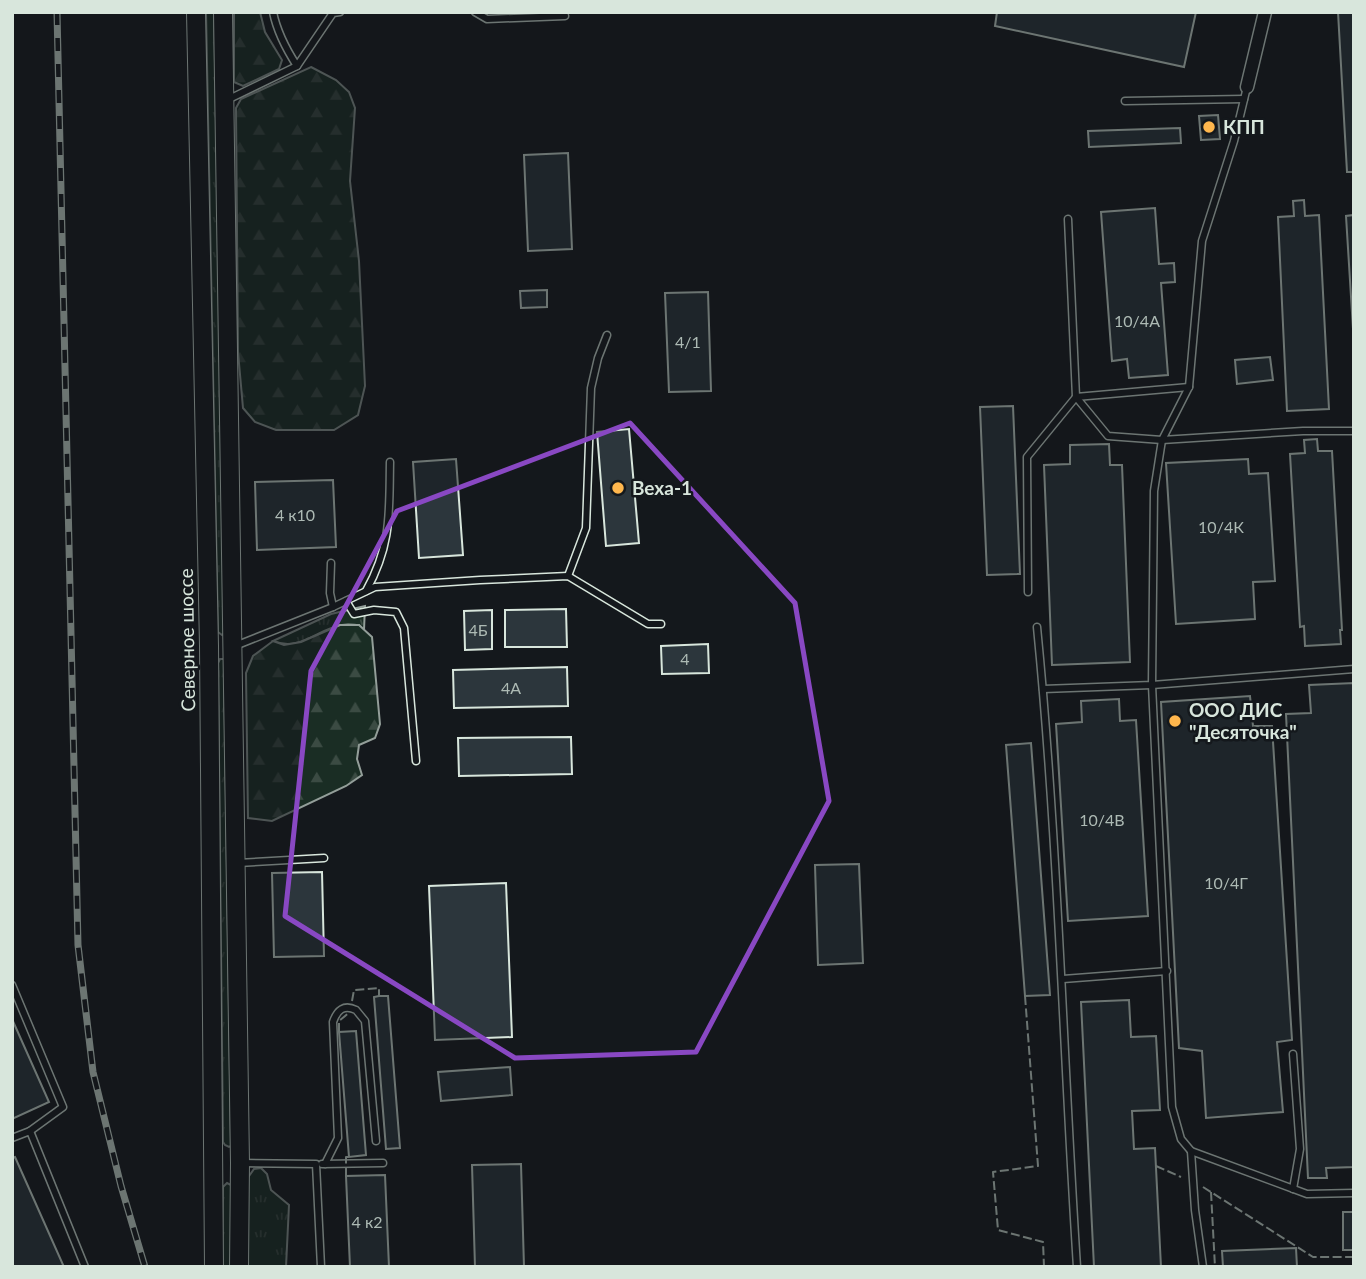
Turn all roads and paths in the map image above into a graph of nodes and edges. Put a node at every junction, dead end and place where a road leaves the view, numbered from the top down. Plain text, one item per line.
1 (196, 12) edge
2 (223, 12) edge
3 (273, 12) edge
4 (340, 12) edge
5 (475, 12) edge
6 (1265, 12) edge
7 (565, 16) dead end
8 (297, 66) junction
9 (1245, 93) junction
10 (225, 101) junction
11 (1125, 101) dead end
12 (1068, 219) dead end
13 (607, 335) dead end
14 (1189, 387) junction
15 (1076, 397) junction
16 (1354, 430) edge
17 (1162, 440) junction
18 (390, 461) dead end
19 (331, 562) dead end
20 (568, 576) junction
21 (365, 592) junction
22 (1028, 592) dead end
23 (346, 601) junction
24 (333, 607) junction
25 (661, 624) dead end
26 (1037, 627) dead end
27 (209, 646) junction
28 (233, 646) junction
29 (1354, 669) edge
30 (1152, 685) junction
31 (1043, 689) junction
32 (416, 761) dead end
33 (324, 858) dead end
34 (236, 863) junction
35 (1167, 971) junction
36 (1063, 979) junction
37 (12, 985) edge
38 (1293, 1054) dead end
39 (30, 1131) junction
40 (12, 1138) edge
41 (376, 1142) dead end
42 (1191, 1151) junction
43 (214, 1163) junction
44 (240, 1163) junction
45 (383, 1163) dead end
46 (316, 1164) junction
47 (325, 1164) junction
48 (1293, 1189) junction
49 (1354, 1193) edge
50 (85, 1267) edge
51 (214, 1267) edge
52 (239, 1267) edge
53 (321, 1267) edge
54 (1077, 1267) edge
55 (1203, 1267) edge

1 - 27 main road, Северное шоссе
2 - 10 main road
3 - 8 lane
4 - 8 lane
5 - 7 lane
6 - 9 street
8 - 10 lane
9 - 11 lane
9 - 14 lane
10 - 28 main road
12 - 15 lane
13 - 20 lane
14 - 15 lane
14 - 17 lane
15 - 17 lane
15 - 22 lane
16 - 17 lane
17 - 30 lane
18 - 21 lane
19 - 24 lane
20 - 21 lane
20 - 25 lane
21 - 23 lane
23 - 24 lane
23 - 32 lane
24 - 28 lane
26 - 31 lane
27 - 28 main road
27 - 43 main road, Северное шоссе
28 - 34 main road
29 - 30 lane
30 - 31 lane
30 - 35 lane
31 - 36 lane
33 - 34 lane
34 - 44 main road
35 - 36 lane
35 - 42 lane
36 - 54 lane
37 - 39 lane
38 - 48 lane
39 - 40 lane
39 - 50 lane
41 - 47 lane
42 - 48 lane
42 - 55 lane
43 - 44 main road
43 - 51 main road, Северное шоссе
44 - 46 lane
44 - 52 main road
45 - 47 lane
46 - 47 lane
46 - 53 lane
48 - 49 lane

